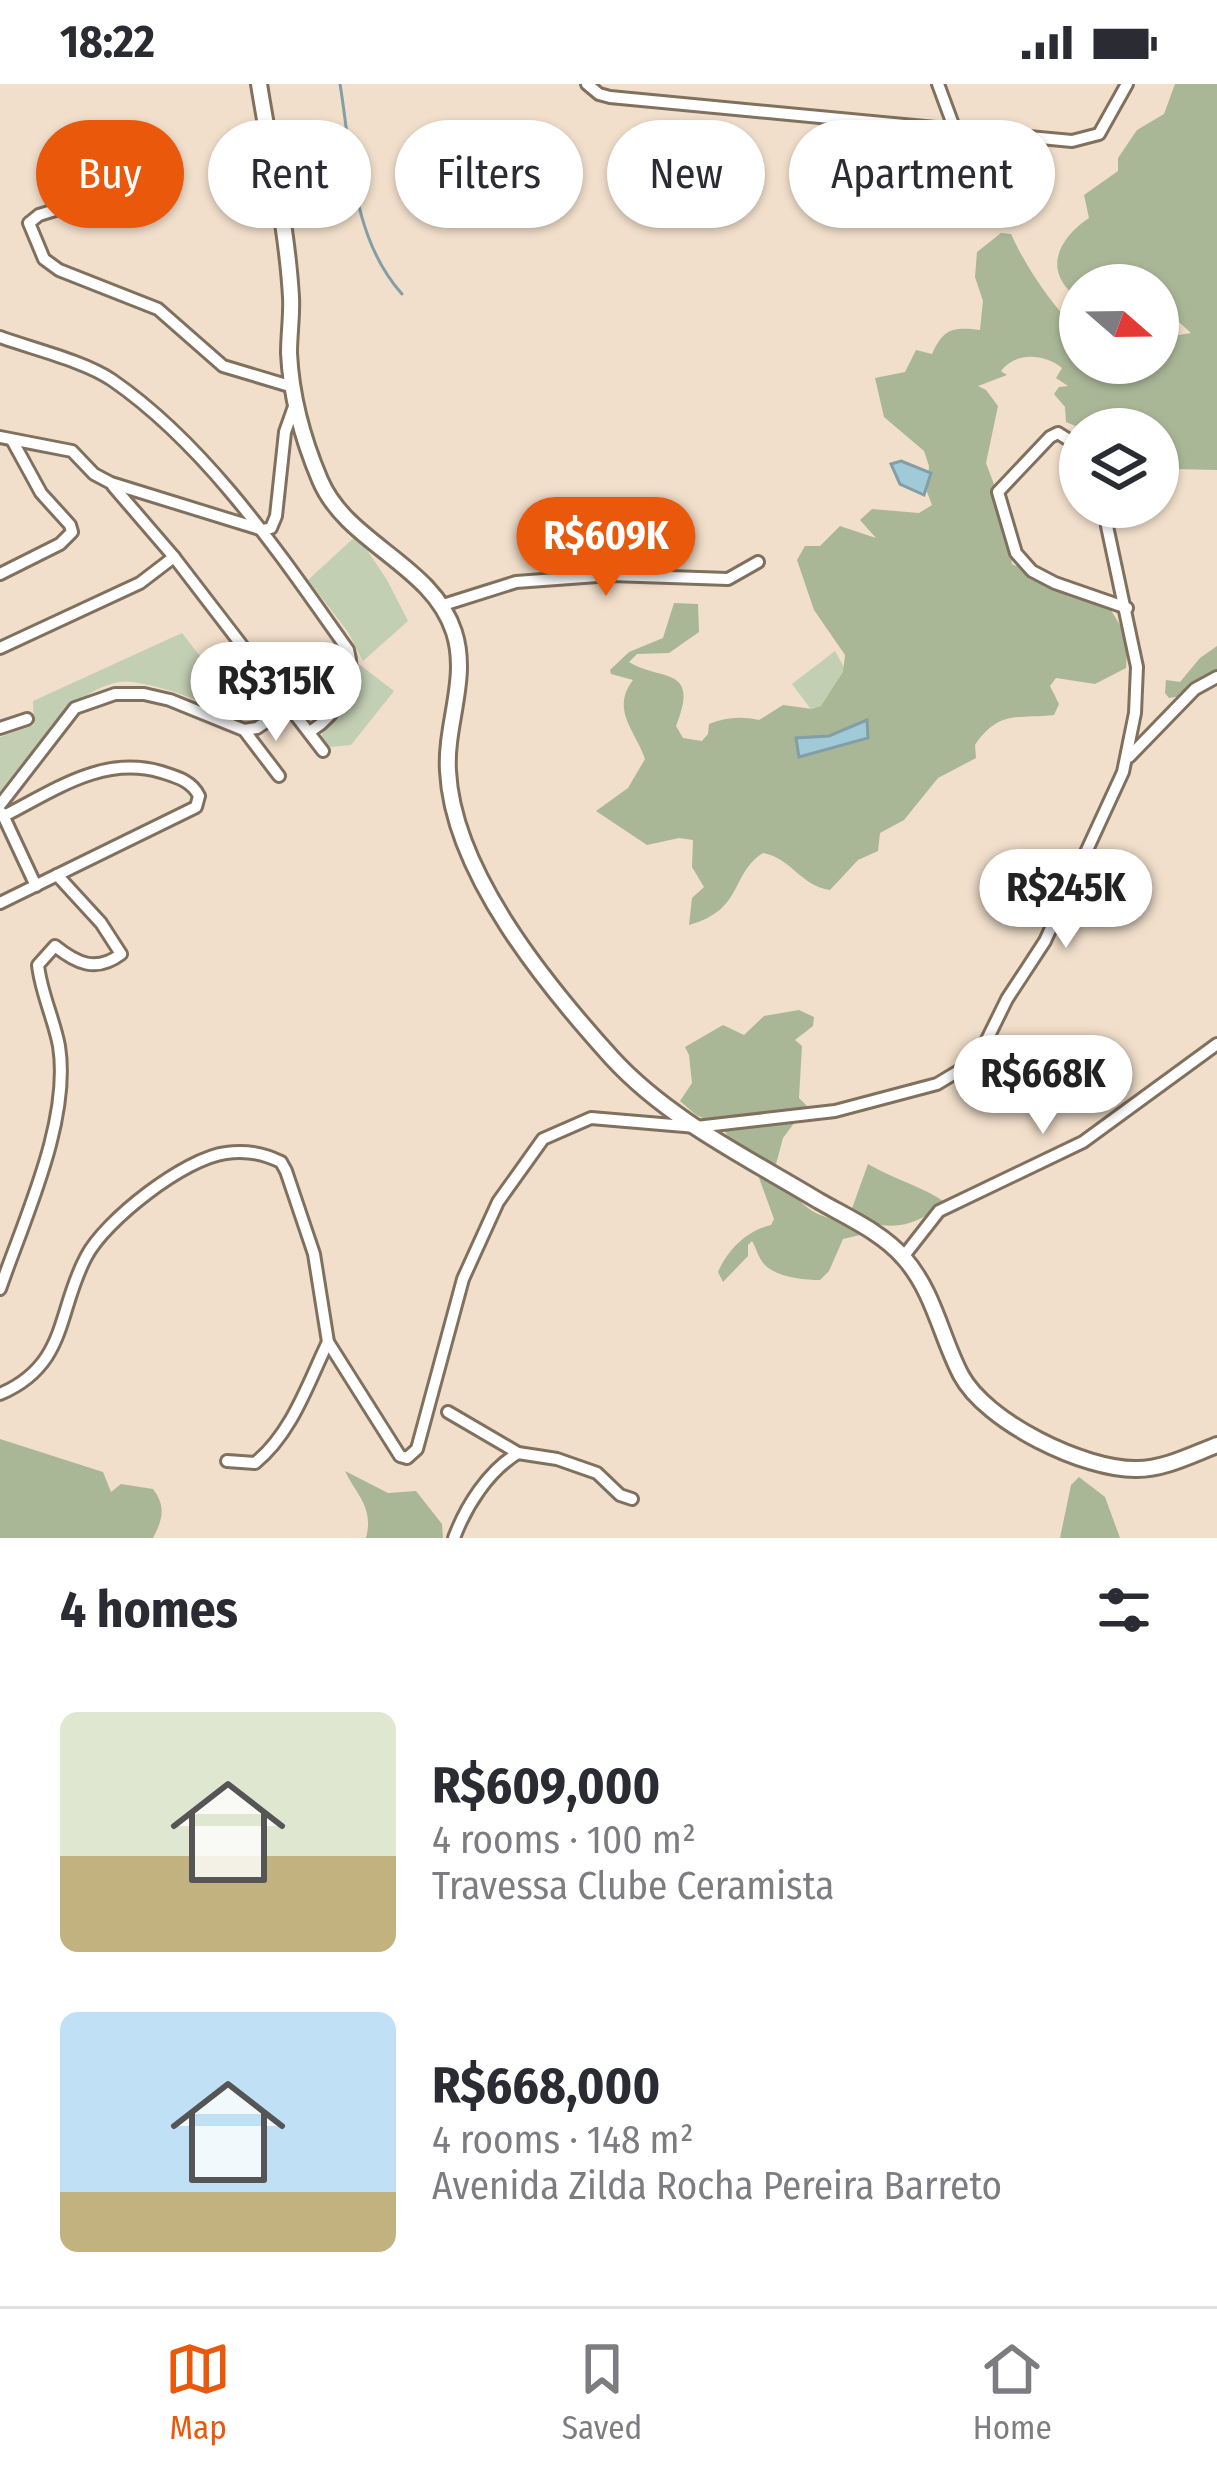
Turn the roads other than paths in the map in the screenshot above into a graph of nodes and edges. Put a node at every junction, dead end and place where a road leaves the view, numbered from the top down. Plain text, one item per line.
1 (259, 84) edge
2 (587, 84) edge
3 (938, 84) edge
4 (1126, 84) edge
5 (851, 120) edge
6 (952, 120) edge
7 (1055, 138) edge
8 (36, 219) edge
9 (0, 337) edge
10 (293, 386) junction
11 (302, 425) junction
12 (285, 432) junction
13 (1059, 433) edge
14 (10, 441) edge
15 (0, 454) edge
16 (111, 483) junction
17 (1107, 528) edge
18 (263, 530) junction
19 (174, 557) junction
20 (758, 562) dead end
21 (0, 574) edge
22 (440, 606) junction
23 (1127, 608) junction
24 (0, 648) edge
25 (1217, 677) edge
26 (287, 707) junction
27 (1135, 713) junction
28 (26, 718) dead end
29 (0, 728) edge
30 (244, 730) junction
31 (1155, 730) junction
32 (310, 731) junction
33 (323, 751) dead end
34 (1126, 759) junction
35 (279, 776) dead end
36 (26, 777) junction
37 (42, 796) junction
38 (1, 810) edge
39 (57, 875) junction
40 (36, 886) junction
41 (0, 903) edge
42 (1217, 1044) edge
43 (696, 1127) junction
44 (903, 1257) junction
45 (0, 1289) edge
46 (328, 1342) junction
47 (0, 1394) edge
48 (448, 1412) dead end
49 (500, 1444) junction
50 (1217, 1445) edge
51 (518, 1453) junction
52 (227, 1461) dead end
53 (498, 1466) junction
54 (632, 1499) dead end
55 (454, 1538) edge

1 - 10 main road
2 - 5 street
3 - 6 street
4 - 7 street
8 - 10 street
9 - 18 street
10 - 11 main road
10 - 12 street
11 - 12 street
11 - 22 main road
12 - 18 street
13 - 23 street
14 - 15 street
14 - 16 street
14 - 21 street
16 - 18 street
16 - 19 street
17 - 23 street
18 - 32 street
19 - 24 street
19 - 26 street
20 - 22 street
22 - 43 main road
23 - 27 street
25 - 31 street
26 - 30 street
26 - 32 street
27 - 31 street
27 - 34 street
28 - 29 street
30 - 35 street
30 - 36 street
31 - 34 street
32 - 33 street
34 - 43 street
36 - 37 street
36 - 38 street
37 - 38 street
37 - 39 street
38 - 40 street
39 - 40 street
39 - 45 street
40 - 41 street
42 - 44 street
43 - 44 main road
43 - 46 street
44 - 50 main road
46 - 47 street
46 - 52 street
48 - 49 street
49 - 51 street
49 - 53 street
51 - 53 street
51 - 54 street
53 - 55 street

